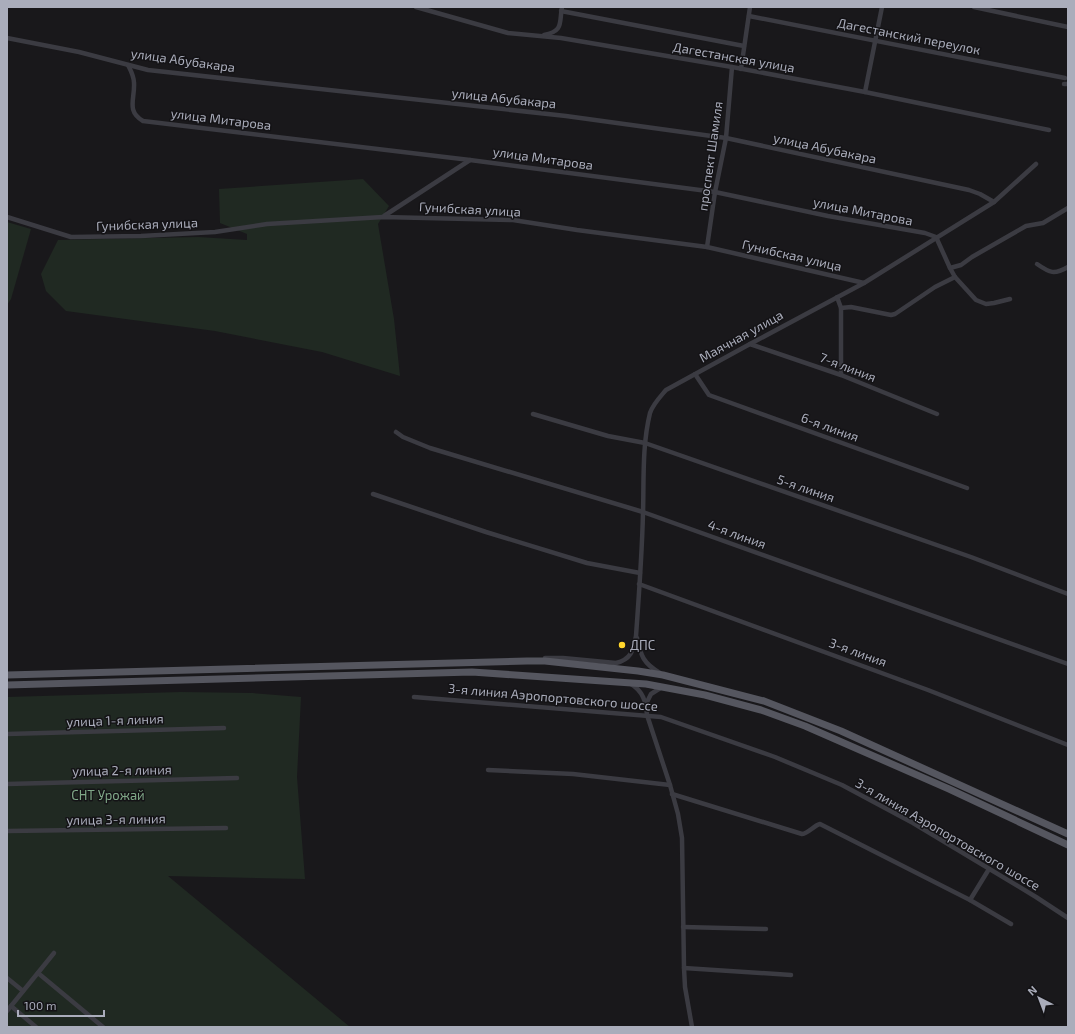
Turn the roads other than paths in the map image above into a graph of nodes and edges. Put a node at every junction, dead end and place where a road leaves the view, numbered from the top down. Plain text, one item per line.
1 (416, 7) edge
2 (750, 7) edge
3 (882, 7) edge
4 (974, 7) edge
5 (562, 9) edge
6 (749, 16) junction
7 (1068, 27) edge
8 (535, 36) junction
9 (7, 38) edge
10 (875, 40) junction
11 (744, 46) junction
12 (128, 64) junction
13 (732, 67) junction
14 (741, 69) junction
15 (1066, 78) dead end
16 (865, 92) junction
17 (1049, 130) dead end
18 (726, 138) junction
19 (470, 160) junction
20 (1036, 164) dead end
21 (715, 192) junction
22 (994, 202) junction
23 (1068, 208) edge
24 (7, 217) edge
25 (383, 217) junction
26 (936, 238) junction
27 (707, 247) junction
28 (1037, 264) dead end
29 (1068, 267) edge
30 (950, 268) junction
31 (956, 277) junction
32 (864, 283) junction
33 (836, 297) junction
34 (1010, 298) dead end
35 (841, 308) junction
36 (750, 344) junction
37 (695, 374) junction
38 (841, 374) junction
39 (532, 414) dead end
40 (937, 414) dead end
41 (396, 432) dead end
42 (645, 443) junction
43 (967, 488) dead end
44 (373, 494) dead end
45 (643, 512) junction
46 (640, 573) junction
47 (639, 584) junction
48 (1068, 594) edge
49 (636, 636) junction
50 (527, 661) junction
51 (1068, 664) edge
52 (7, 675) edge
53 (663, 675) junction
54 (627, 682) junction
55 (7, 685) edge
56 (663, 687) junction
57 (414, 697) dead end
58 (646, 704) junction
59 (647, 715) junction
60 (224, 728) dead end
61 (7, 734) edge
62 (1068, 745) edge
63 (488, 770) dead end
64 (237, 778) dead end
65 (7, 784) edge
66 (670, 785) junction
67 (672, 794) junction
68 (226, 828) dead end
69 (7, 831) edge
70 (1068, 834) edge
71 (1068, 845) edge
72 (988, 869) junction
73 (970, 900) junction
74 (1068, 918) edge
75 (1011, 924) dead end
76 (683, 926) junction
77 (766, 929) dead end
78 (54, 953) dead end
79 (684, 968) junction
80 (38, 973) junction
81 (791, 975) dead end
82 (7, 978) edge
83 (23, 992) junction
84 (11, 1006) junction
85 (7, 1010) edge
86 (36, 1027) edge
87 (103, 1027) edge
88 (692, 1027) edge

1 - 8 street, Дагестанская улица
2 - 6 street
3 - 10 street
4 - 7 street
5 - 8 street
5 - 11 street
6 - 10 street, Дагестанский переулок
6 - 11 street
8 - 13 street, Дагестанская улица
9 - 12 street, улица Абубакара
10 - 15 street, Дагестанский переулок
10 - 16 street
11 - 14 street
12 - 18 street, улица Абубакара
12 - 19 street, улица Митарова
13 - 14 street, Дагестанская улица
13 - 18 street, проспект Шамиля
14 - 16 street, Дагестанская улица
16 - 17 street, Дагестанская улица
18 - 21 street, проспект Шамиля
18 - 22 street, улица Абубакара
19 - 21 street, улица Митарова
19 - 25 street
20 - 22 street, Маячная улица
21 - 26 street, улица Митарова
21 - 27 street, проспект Шамиля
22 - 26 street, Маячная улица
23 - 30 street
24 - 25 street, Гунибская улица
25 - 27 street, Гунибская улица
26 - 30 street
26 - 32 street, Маячная улица
27 - 32 street, Гунибская улица
28 - 29 street
30 - 31 street
31 - 34 street
31 - 35 street
32 - 33 street, Маячная улица
33 - 35 street
33 - 36 street, Маячная улица
35 - 38 street
36 - 37 street, Маячная улица
36 - 38 street, 7-я линия
37 - 42 street, Маячная улица
37 - 43 street, 6-я линия
38 - 40 street, 7-я линия
39 - 42 street, 5-я линия
41 - 45 street, 4-я линия
42 - 45 street, Маячная улица
42 - 48 street, 5-я линия
44 - 46 street
45 - 46 street, Маячная улица
45 - 51 street, 4-я линия
46 - 47 street, Маячная улица
47 - 49 street, Маячная улица
47 - 62 street, 3-я линия
49 - 50 street
49 - 53 street
50 - 52 main road
50 - 53 main road
53 - 70 main road
54 - 55 main road
54 - 56 main road
54 - 58 street
56 - 58 street
56 - 71 main road
57 - 59 street, 3-я линия Аэропортовского шоссе
58 - 59 street
59 - 66 street
59 - 72 street, 3-я линия Аэропортовского шоссе
60 - 61 street, улица 1-я линия
63 - 66 street
64 - 65 street, улица 2-я линия
66 - 67 street
67 - 73 street
67 - 76 street
68 - 69 street, улица 3-я линия
72 - 73 street
72 - 74 street, 3-я линия Аэропортовского шоссе
73 - 75 street
76 - 77 street
76 - 79 street
78 - 80 street
79 - 81 street
79 - 88 street
80 - 83 street
80 - 87 street
82 - 83 street
83 - 84 street
84 - 85 street
84 - 86 street

